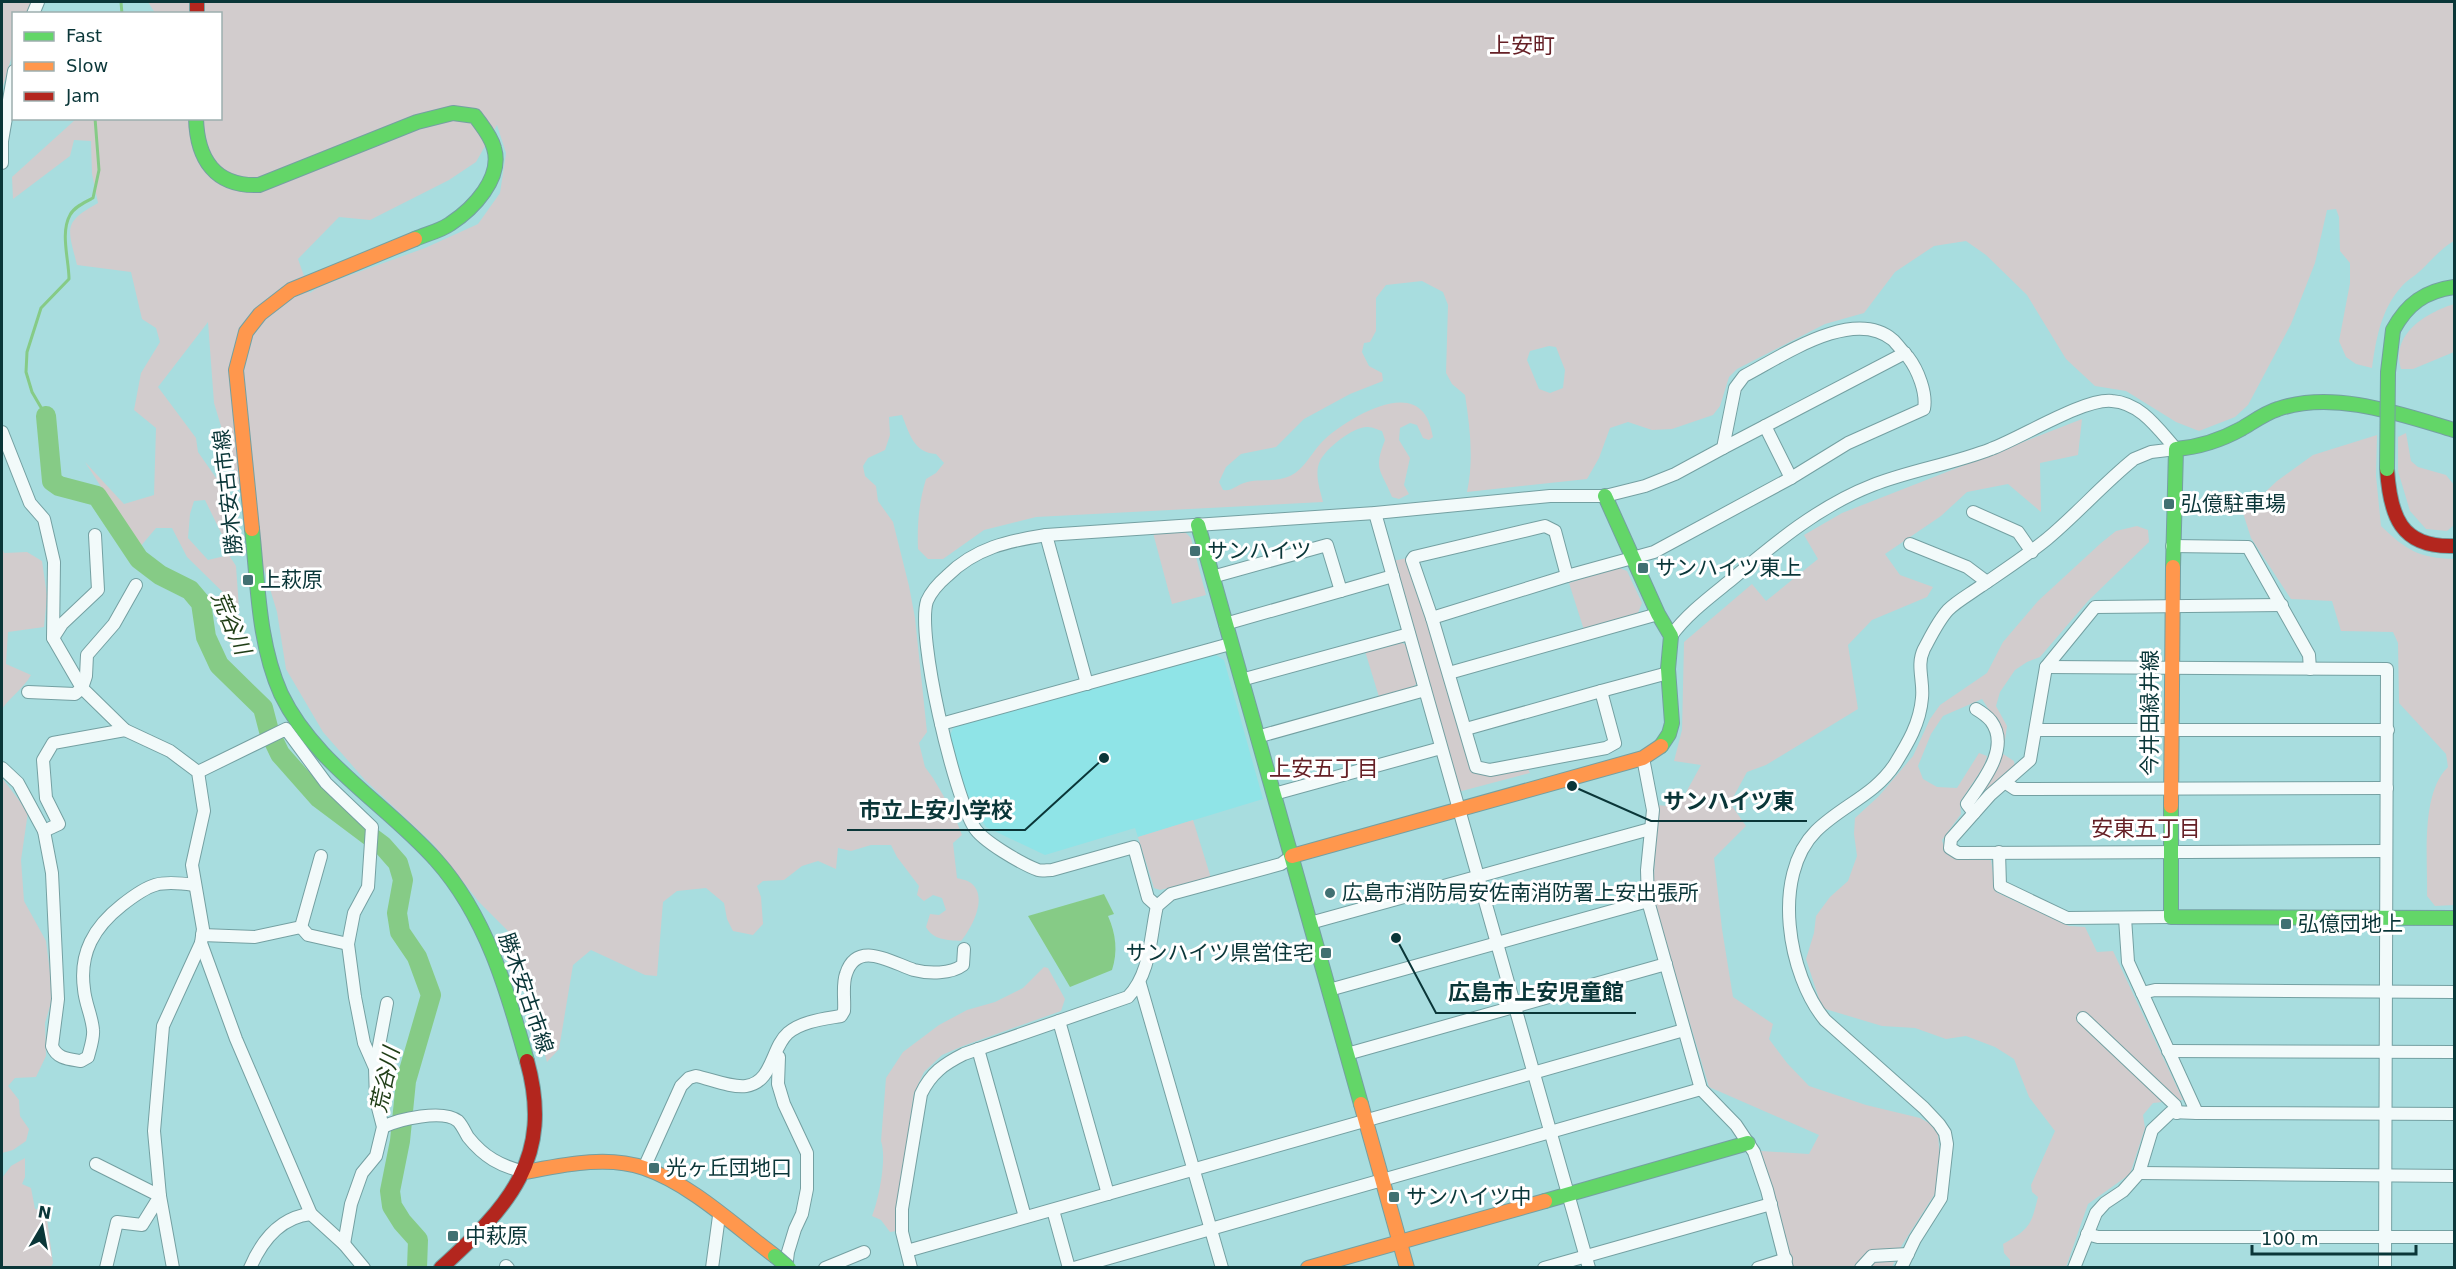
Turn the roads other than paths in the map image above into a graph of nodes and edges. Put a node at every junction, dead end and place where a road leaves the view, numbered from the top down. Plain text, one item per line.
1 (12, 83) edge
2 (196, 120) edge
3 (2, 163) edge
4 (2454, 287) edge
5 (1905, 353) junction
6 (1765, 426) junction
7 (2454, 430) edge
8 (2, 432) edge
9 (1723, 448) junction
10 (2176, 449) junction
11 (1791, 478) junction
12 (1605, 496) junction
13 (1974, 512) dead end
14 (1375, 513) junction
15 (1198, 525) junction
16 (95, 535) dead end
17 (1046, 535) junction
18 (1910, 544) dead end
19 (2172, 546) junction
20 (2454, 546) edge
21 (2032, 552) junction
22 (1633, 558) junction
23 (1393, 576) junction
24 (1567, 576) junction
25 (1212, 577) junction
26 (1987, 582) junction
27 (136, 585) dead end
28 (1341, 591) junction
29 (2282, 605) junction
30 (2172, 608) junction
31 (1658, 614) junction
32 (1432, 618) junction
33 (1225, 624) junction
34 (1409, 634) junction
35 (1671, 636) junction
36 (53, 638) junction
37 (1230, 644) junction
38 (2046, 668) junction
39 (2171, 669) junction
40 (2310, 669) junction
41 (1449, 673) junction
42 (1668, 674) junction
43 (1241, 681) junction
44 (1087, 684) junction
45 (82, 688) junction
46 (1425, 690) junction
47 (1601, 691) junction
48 (28, 692) dead end
49 (1976, 709) dead end
50 (941, 724) junction
51 (1466, 729) junction
52 (2171, 729) junction
53 (125, 730) junction
54 (2037, 730) junction
55 (2388, 730) junction
56 (1257, 737) junction
57 (1441, 748) junction
58 (1643, 758) junction
59 (2, 768) edge
60 (198, 772) junction
61 (2006, 783) junction
62 (2387, 788) junction
63 (2171, 789) junction
64 (1274, 794) junction
65 (1458, 810) junction
66 (1974, 813) junction
67 (1650, 829) junction
68 (44, 831) junction
69 (2170, 850) junction
70 (2386, 851) junction
71 (1999, 852) junction
72 (321, 856) dead end
73 (1292, 856) junction
74 (1477, 877) junction
75 (194, 885) junction
76 (1648, 901) junction
77 (1157, 906) junction
78 (2171, 917) junction
79 (2125, 918) junction
80 (2387, 918) junction
81 (2454, 918) edge
82 (1310, 923) junction
83 (301, 927) junction
84 (202, 939) junction
85 (348, 944) junction
86 (1496, 944) junction
87 (964, 949) dead end
88 (1666, 964) junction
89 (1140, 984) junction
90 (1329, 990) junction
91 (2386, 992) junction
92 (2454, 992) edge
93 (2142, 993) junction
94 (387, 1003) dead end
95 (1515, 1007) junction
96 (2083, 1018) dead end
97 (1059, 1021) junction
98 (1684, 1030) junction
99 (978, 1049) junction
100 (2168, 1051) junction
101 (2454, 1052) edge
102 (2386, 1053) junction
103 (776, 1054) junction
104 (1347, 1054) junction
105 (375, 1068) junction
106 (1533, 1073) junction
107 (1701, 1089) junction
108 (2177, 1113) junction
109 (2197, 1113) junction
110 (2385, 1114) junction
111 (2454, 1114) edge
112 (1365, 1120) junction
113 (383, 1127) junction
114 (1550, 1132) junction
115 (1748, 1143) junction
116 (96, 1164) dead end
117 (644, 1168) junction
118 (1194, 1169) junction
119 (525, 1172) junction
120 (2139, 1173) junction
121 (2386, 1175) junction
122 (2454, 1176) edge
123 (1382, 1180) junction
124 (1568, 1193) junction
125 (1108, 1194) junction
126 (160, 1196) junction
127 (1771, 1204) junction
128 (1053, 1210) junction
129 (311, 1214) junction
130 (719, 1216) junction
131 (1025, 1217) junction
132 (1211, 1228) junction
133 (2087, 1234) junction
134 (2385, 1237) junction
135 (2454, 1237) edge
136 (1400, 1241) junction
137 (344, 1244) junction
138 (907, 1251) junction
139 (864, 1252) dead end
140 (1908, 1254) junction
141 (1587, 1262) edge
142 (1786, 1263) edge
143 (106, 1268) edge
144 (172, 1268) edge
145 (250, 1268) edge
146 (364, 1268) edge
147 (441, 1268) edge
148 (712, 1268) edge
149 (787, 1268) edge
150 (825, 1268) edge
151 (911, 1268) edge
152 (1072, 1268) edge
153 (1222, 1268) edge
154 (1308, 1268) edge
155 (1407, 1268) edge
156 (1544, 1268) edge
157 (1758, 1268) edge
158 (1861, 1268) edge
159 (1901, 1268) edge
160 (2074, 1268) edge
161 (2385, 1268) edge

1 - 3 street
2 - 119 main road, 勝木安古市線
4 - 20 main road, bridge
5 - 6 street
5 - 9 street
5 - 11 street
6 - 9 street
6 - 11 street
7 - 10 main road
8 - 36 street
9 - 12 street
10 - 19 main road, 今井田緑井線
10 - 21 street
10 - 35 street
11 - 22 street
12 - 14 street
12 - 22 main road
13 - 21 street
14 - 15 street
14 - 23 street
15 - 17 street
15 - 25 main road
16 - 36 street
17 - 44 street
17 - 50 street
18 - 26 street
19 - 29 street
19 - 30 main road, 今井田緑井線
21 - 26 street
22 - 24 street
22 - 31 main road
23 - 28 street
23 - 34 street
24 - 32 street
24 - 32 street
25 - 28 street
25 - 33 main road
26 - 140 street
27 - 45 street
28 - 33 street
29 - 30 street
29 - 40 street
30 - 38 street
30 - 39 main road, 今井田緑井線
31 - 35 main road
31 - 41 street
32 - 41 street
33 - 37 main road
34 - 43 street
34 - 46 street
35 - 42 main road
36 - 45 street
37 - 43 main road
37 - 44 street
38 - 39 street
38 - 54 street
39 - 40 street
39 - 52 main road, 今井田緑井線
40 - 55 street
41 - 51 street
42 - 47 street
42 - 58 main road
43 - 56 main road
44 - 50 street
45 - 48 street
45 - 53 street
46 - 56 street
46 - 57 street
47 - 51 street
47 - 51 street
49 - 66 street
50 - 77 street
52 - 54 street
52 - 55 street
52 - 63 main road, 今井田緑井線
53 - 60 street
53 - 68 street
54 - 61 street
55 - 62 street
56 - 64 main road
57 - 64 street
57 - 65 street
58 - 65 main road
58 - 67 street
59 - 68 street
60 - 75 street
60 - 85 street
61 - 63 street
61 - 66 street
62 - 63 street
62 - 70 street
63 - 69 main road, 今井田緑井線
64 - 73 main road
65 - 73 main road
65 - 74 street
66 - 71 street
67 - 74 street
67 - 76 street
68 - 75 street
69 - 70 street
69 - 71 street
69 - 78 main road, 今井田緑井線
70 - 80 street
71 - 79 street
72 - 83 street
73 - 77 street
73 - 82 main road
74 - 82 street
74 - 86 street
75 - 84 street
76 - 86 street
76 - 88 street
77 - 89 street
78 - 79 street
78 - 80 main road
79 - 93 street
80 - 81 main road
80 - 91 street
82 - 90 main road
83 - 84 street
83 - 85 street
84 - 126 street
84 - 129 street
85 - 105 street
86 - 90 street
86 - 95 street
87 - 103 street
88 - 95 street
88 - 98 street
89 - 97 street
89 - 118 street
90 - 104 main road
91 - 92 street
91 - 93 street
91 - 102 street
93 - 100 street
94 - 105 street
95 - 104 street
95 - 106 street
96 - 108 street
97 - 99 street
97 - 125 street
98 - 106 street
98 - 107 street
99 - 131 street
99 - 138 street
100 - 102 street
100 - 109 street
101 - 102 street
102 - 110 street
103 - 117 street
103 - 149 street
104 - 112 main road
105 - 113 street
106 - 112 street
106 - 114 street
107 - 114 street
107 - 115 street
108 - 109 street
108 - 120 street
109 - 110 street
110 - 111 street
110 - 121 street
112 - 118 street
112 - 123 main road
113 - 119 street
113 - 137 street
114 - 123 street
114 - 124 street
115 - 124 main road
115 - 127 street
116 - 126 street
117 - 119 main road
117 - 130 main road
118 - 125 street
118 - 132 street
119 - 147 main road, 勝木安古市線
120 - 121 street
120 - 133 street
121 - 122 street
121 - 134 street
123 - 132 street
123 - 136 main road
124 - 136 main road
124 - 141 street
125 - 128 street
126 - 143 street
126 - 144 street
127 - 141 street
127 - 142 street
128 - 131 street
128 - 152 street
129 - 137 street
129 - 145 street
130 - 148 street
130 - 149 main road, bridge
131 - 138 street
132 - 152 street
132 - 153 street
133 - 134 street
133 - 160 street
134 - 135 street
134 - 161 street
136 - 154 main road
136 - 155 main road
137 - 146 street
138 - 151 street
139 - 150 street
140 - 158 street
140 - 159 street
141 - 156 street
142 - 157 street

